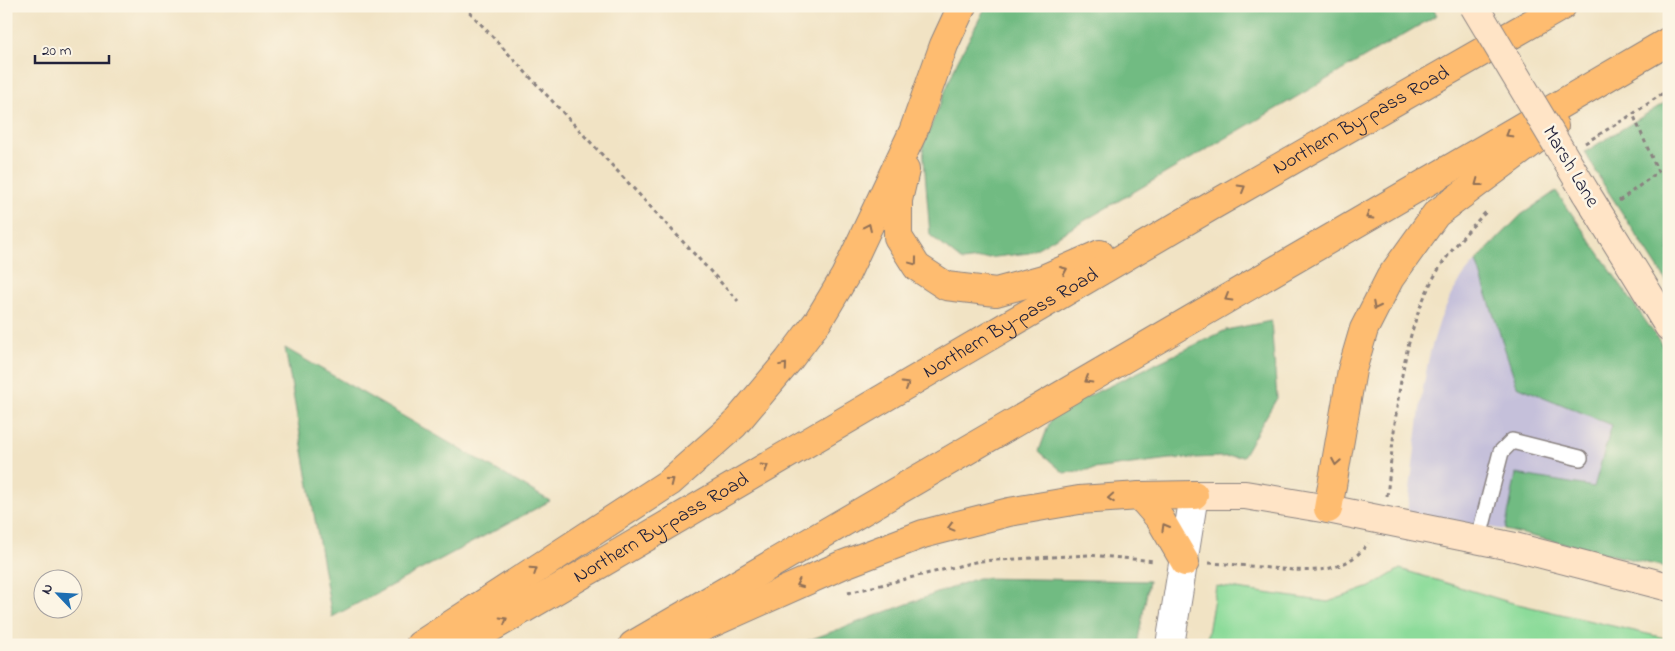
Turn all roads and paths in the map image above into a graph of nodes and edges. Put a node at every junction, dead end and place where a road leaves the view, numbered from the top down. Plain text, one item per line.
1 (464, 6) edge
2 (962, 6) edge
3 (1474, 6) edge
4 (1562, 6) edge
5 (1663, 45) edge
6 (1669, 89) edge
7 (1633, 114) junction
8 (913, 132) junction
9 (1581, 146) dead end
10 (1592, 204) junction
11 (1492, 205) dead end
12 (1210, 207) junction
13 (738, 302) dead end
14 (1669, 327) edge
15 (1580, 458) dead end
16 (1194, 495) junction
17 (1140, 496) junction
18 (1386, 504) dead end
19 (1328, 509) junction
20 (1369, 541) dead end
21 (1478, 541) junction
22 (1156, 561) dead end
23 (1193, 562) junction
24 (1669, 587) edge
25 (840, 595) dead end
26 (420, 645) edge
27 (462, 645) edge
28 (633, 645) edge
29 (663, 645) edge
30 (1170, 645) edge

1 - 13 path
2 - 8 highway
3 - 10 main road, Marsh Lane, bridge
12 -> 4 highway, Northern By-pass Road
5 -> 19 highway
5 -> 28 highway
6 - 7 path
7 - 9 path
7 - 10 path
8 -> 12 highway
26 -> 8 highway
10 - 14 main road, Marsh Lane
11 - 18 path
27 -> 12 highway, Northern By-pass Road
15 - 21 lane
16 - 17 highway
16 - 19 main road
16 - 23 street
23 -> 17 highway
17 -> 29 highway
19 - 21 main road
20 - 23 path
21 - 24 main road
22 - 25 path
23 - 30 street

